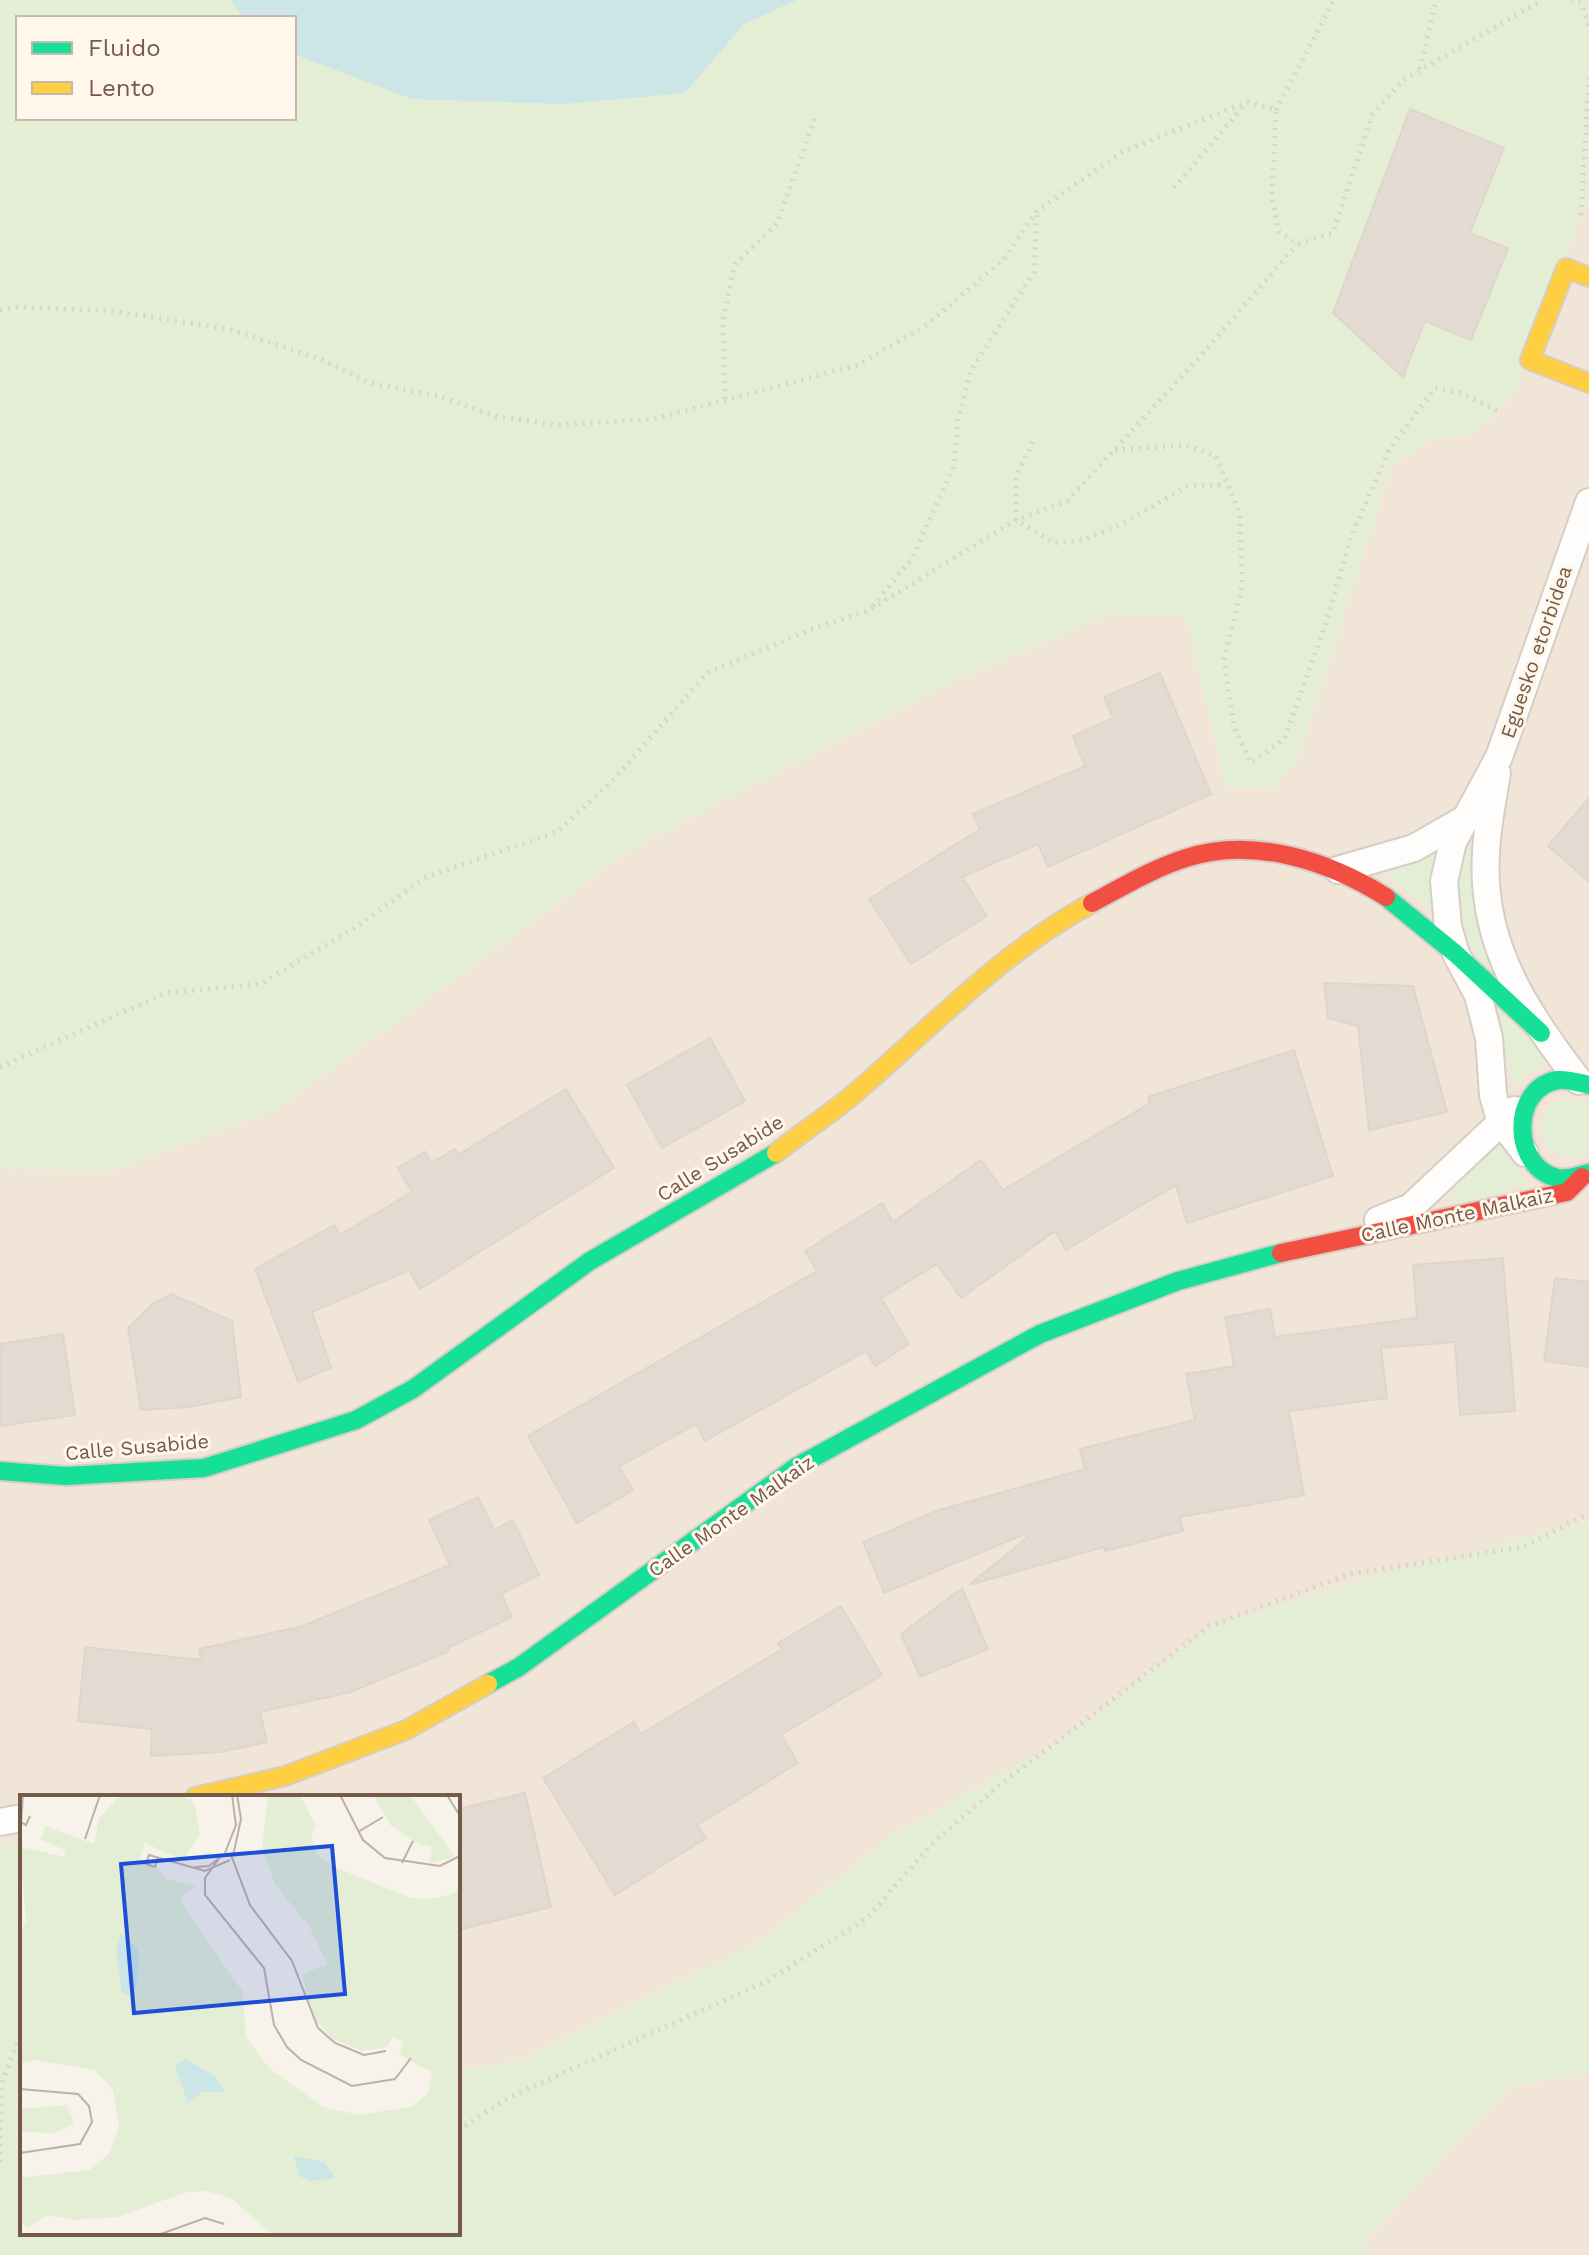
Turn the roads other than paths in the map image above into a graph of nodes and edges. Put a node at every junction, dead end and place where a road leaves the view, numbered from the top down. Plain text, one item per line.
1 (1589, 277) edge
2 (1589, 383) edge
3 (1589, 502) edge
4 (1499, 757) junction
5 (1463, 820) junction
6 (1338, 870) junction
7 (1456, 954) junction
8 (1541, 1033) junction
9 (1584, 1083) edge
10 (1539, 1090) junction
11 (1500, 1120) junction
12 (1531, 1162) junction
13 (1585, 1175) edge
14 (1555, 1177) junction
15 (1567, 1192) junction
16 (1589, 1204) edge
17 (1326, 1241) junction
18 (0, 1471) edge
19 (204, 1795) edge
20 (20, 1818) edge
21 (0, 1822) edge

1 - 2 street
3 - 4 street, Eguesko etorbidea
4 - 5 street, Eguesko etorbidea
4 - 8 street, Eguesko etorbidea
5 - 6 street
5 - 7 street, Eguesko etorbidea
6 - 7 street, Calle Susabide
6 - 18 street, Calle Susabide
7 - 8 street, Eguesko etorbidea
7 - 11 street, Eguesko etorbidea
8 - 9 street, Eguesko etorbidea
9 - 10 street
10 - 11 street, Calle Monte Malkaiz
10 - 12 street
11 - 12 street, Eguesko etorbidea
11 - 17 street, Calle Monte Malkaiz
12 - 14 street
13 - 14 street
13 - 15 street, Calle Monte Malkaiz
14 - 15 street
15 - 16 street
15 - 17 street, Calle Monte Malkaiz
17 - 19 street, Calle Monte Malkaiz
20 - 21 street

